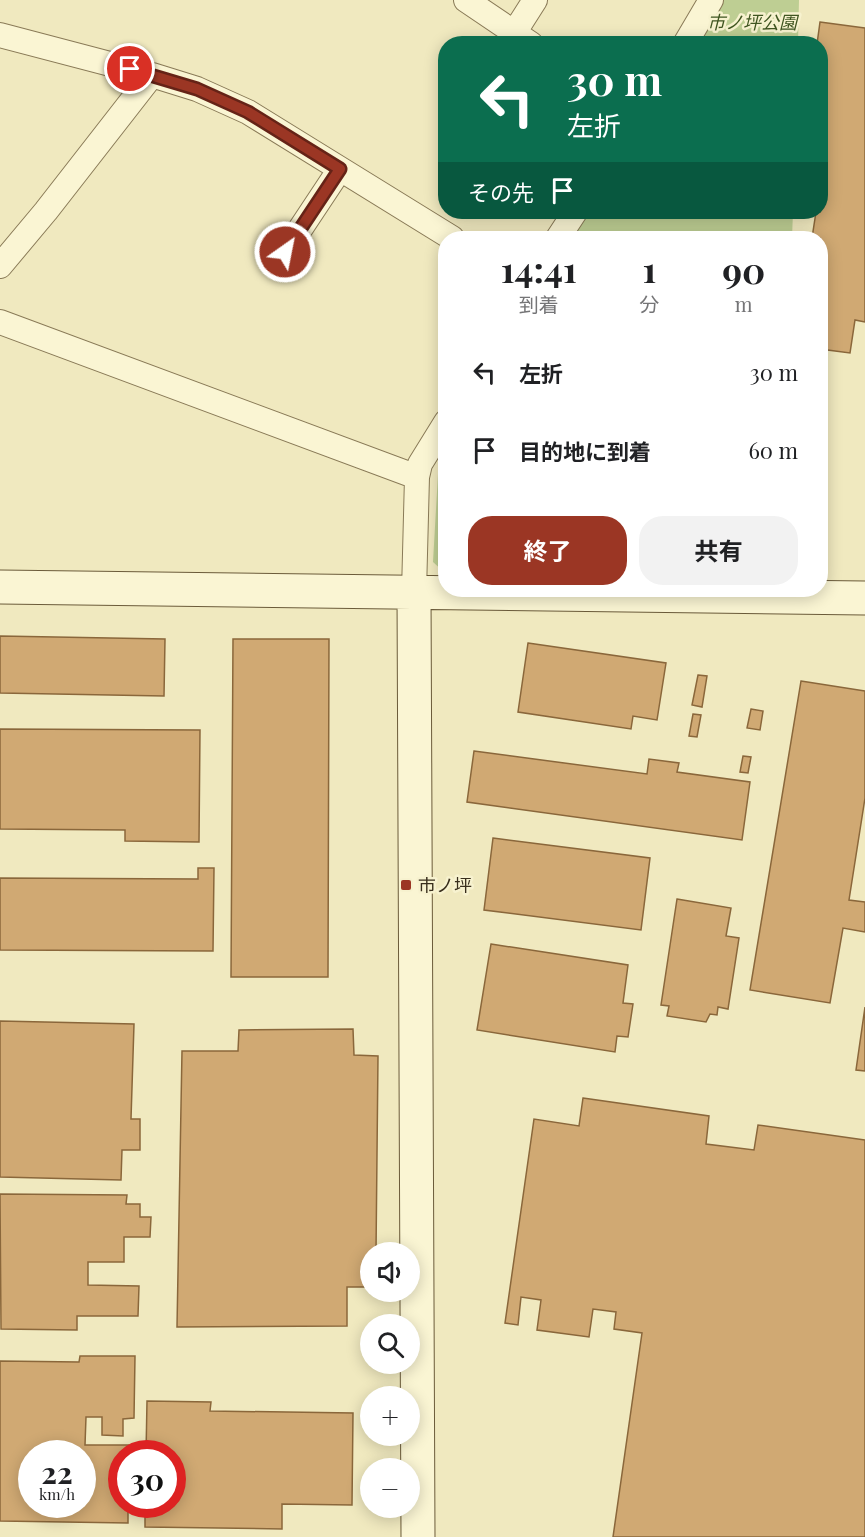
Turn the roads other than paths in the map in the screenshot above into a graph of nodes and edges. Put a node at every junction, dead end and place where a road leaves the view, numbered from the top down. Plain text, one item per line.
1 (466, 0) edge
2 (536, 0) edge
3 (711, 0) edge
4 (0, 35) edge
5 (520, 36) edge
6 (524, 36) edge
7 (690, 36) edge
8 (152, 75) junction
9 (340, 169) junction
10 (441, 231) edge
11 (285, 252) dead end
12 (0, 266) edge
13 (0, 322) edge
14 (438, 435) edge
15 (417, 477) junction
16 (0, 587) edge
17 (414, 592) junction
18 (438, 592) edge
19 (790, 597) edge
20 (865, 598) edge
21 (418, 1537) edge

1 - 5 street
2 - 6 street
3 - 7 street
4 - 8 street
8 - 9 street
8 - 12 street
9 - 10 street
9 - 11 street
13 - 15 street
14 - 15 street
15 - 17 street
16 - 17 street
17 - 18 street
17 - 21 street
19 - 20 street

